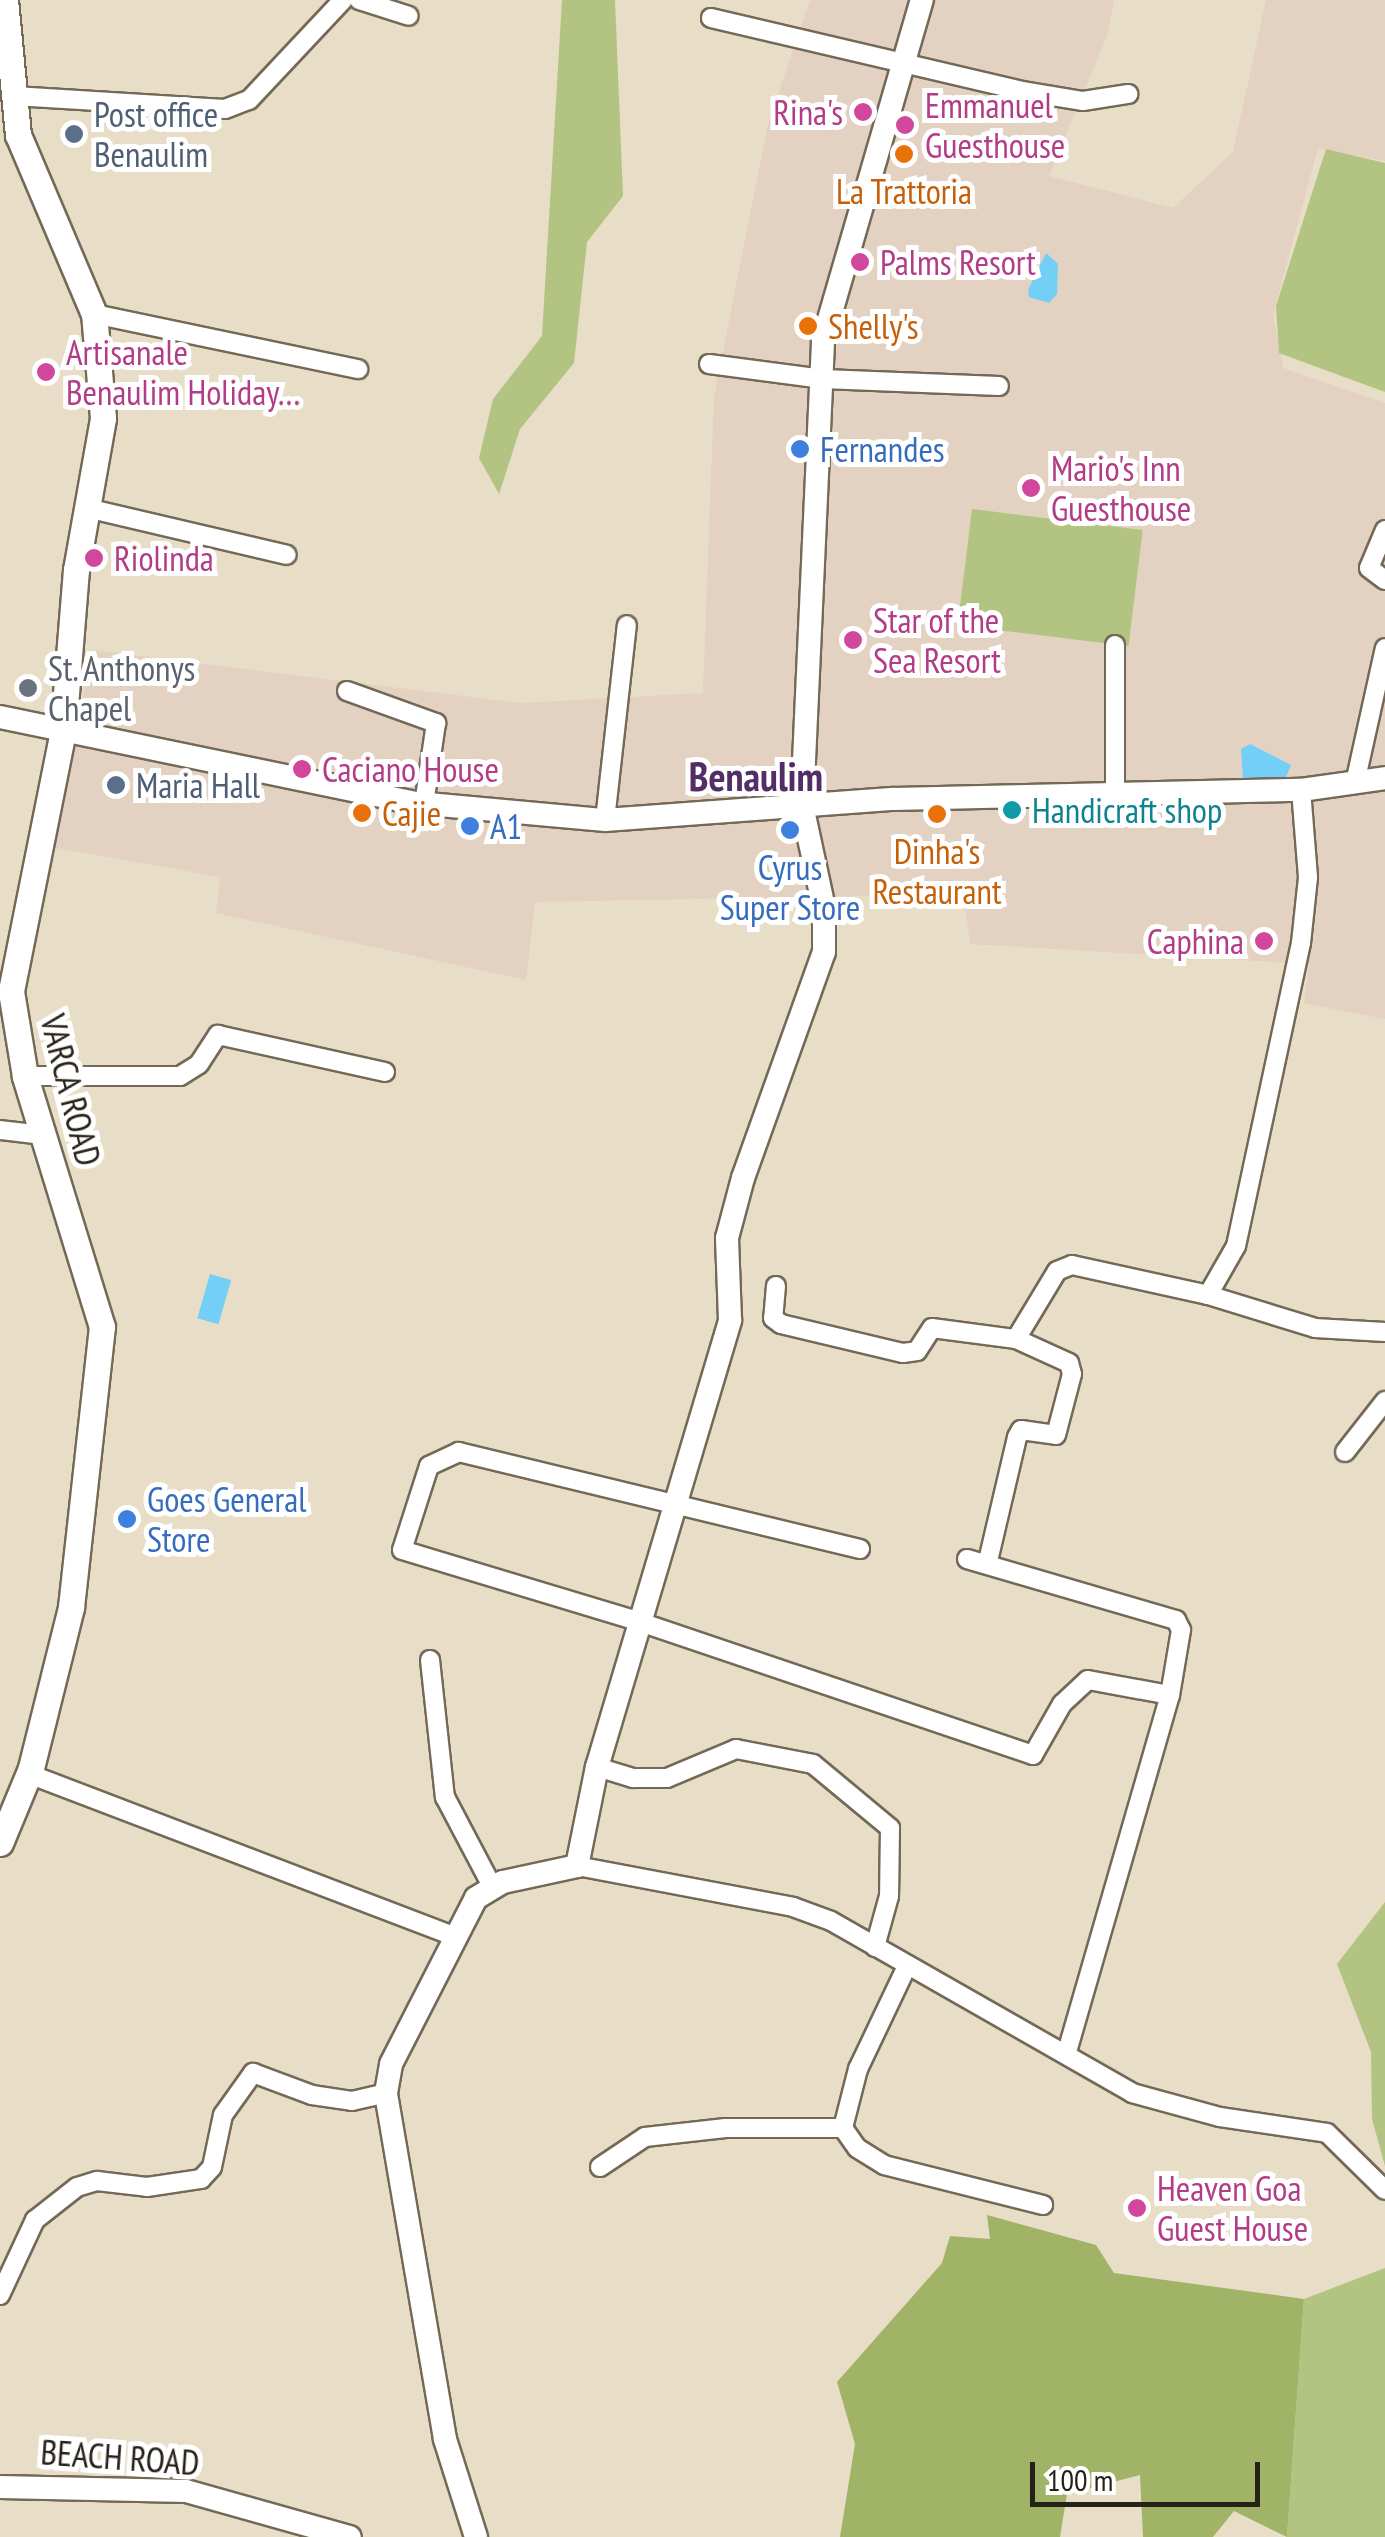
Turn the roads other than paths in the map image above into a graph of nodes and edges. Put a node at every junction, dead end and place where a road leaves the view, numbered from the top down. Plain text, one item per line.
1 (343, 0) edge
2 (359, 0) edge
3 (922, 0) edge
4 (4, 15) edge
5 (409, 16) dead end
6 (711, 18) dead end
7 (902, 63) junction
8 (1128, 94) dead end
9 (14, 96) junction
10 (94, 314) junction
11 (709, 364) dead end
12 (358, 368) dead end
13 (823, 379) junction
14 (999, 386) dead end
15 (87, 508) junction
16 (1385, 530) edge
17 (287, 554) dead end
18 (1385, 580) edge
19 (628, 625) dead end
20 (1115, 645) dead end
21 (1385, 648) edge
22 (347, 691) dead end
23 (0, 717) edge
24 (63, 731) junction
25 (1385, 778) edge
26 (1355, 782) junction
27 (1301, 790) junction
28 (1115, 794) junction
29 (424, 804) junction
30 (802, 805) junction
31 (605, 820) junction
32 (7, 976) edge
33 (385, 1072) dead end
34 (25, 1076) junction
35 (0, 1130) edge
36 (43, 1135) junction
37 (776, 1286) dead end
38 (1208, 1294) junction
39 (1385, 1332) edge
40 (1016, 1340) junction
41 (1385, 1401) edge
42 (1345, 1452) dead end
43 (676, 1501) junction
44 (860, 1549) dead end
45 (967, 1559) dead end
46 (988, 1560) junction
47 (640, 1622) junction
48 (430, 1660) dead end
49 (1170, 1695) junction
50 (598, 1767) junction
51 (29, 1774) junction
52 (0, 1843) edge
53 (576, 1866) junction
54 (493, 1888) junction
55 (453, 1936) junction
56 (876, 1947) junction
57 (907, 1966) junction
58 (1067, 2053) junction
59 (386, 2093) junction
60 (844, 2128) junction
61 (600, 2168) dead end
62 (1385, 2190) edge
63 (1043, 2205) dead end
64 (0, 2296) edge
65 (0, 2487) edge
66 (350, 2537) edge
67 (476, 2537) edge

1 - 9 street
2 - 5 street
3 - 7 street
4 - 9 main road, VARCA ROAD
6 - 7 street
7 - 8 street
7 - 13 street
9 - 10 main road, VARCA ROAD
10 - 12 street
10 - 15 main road, VARCA ROAD
11 - 13 street
13 - 14 street
13 - 30 street
15 - 17 street
15 - 24 main road, VARCA ROAD
16 - 18 street
19 - 31 street
20 - 28 street
21 - 26 street
22 - 29 street
23 - 24 street
24 - 29 street
24 - 32 main road, VARCA ROAD
25 - 26 street
26 - 27 street
27 - 28 street
27 - 38 street
28 - 30 street
29 - 31 street
30 - 31 street
30 - 43 street
32 - 34 main road, VARCA ROAD
33 - 34 street
34 - 36 main road, VARCA ROAD
35 - 36 street
36 - 51 main road, VARCA ROAD
37 - 40 street
38 - 39 street
38 - 40 street
40 - 46 street
41 - 42 street
43 - 44 street
43 - 47 street
43 - 47 street
45 - 46 street
46 - 49 street
47 - 49 street
47 - 50 street
48 - 54 street
49 - 58 street
50 - 53 street
50 - 56 street
51 - 52 main road, VARCA ROAD
51 - 55 street
53 - 54 street
53 - 56 street
54 - 55 street
55 - 59 street
56 - 57 street
57 - 58 street
57 - 60 street
58 - 62 street
59 - 64 street
59 - 67 street
60 - 61 street
60 - 63 street
65 - 66 street, BEACH ROAD

